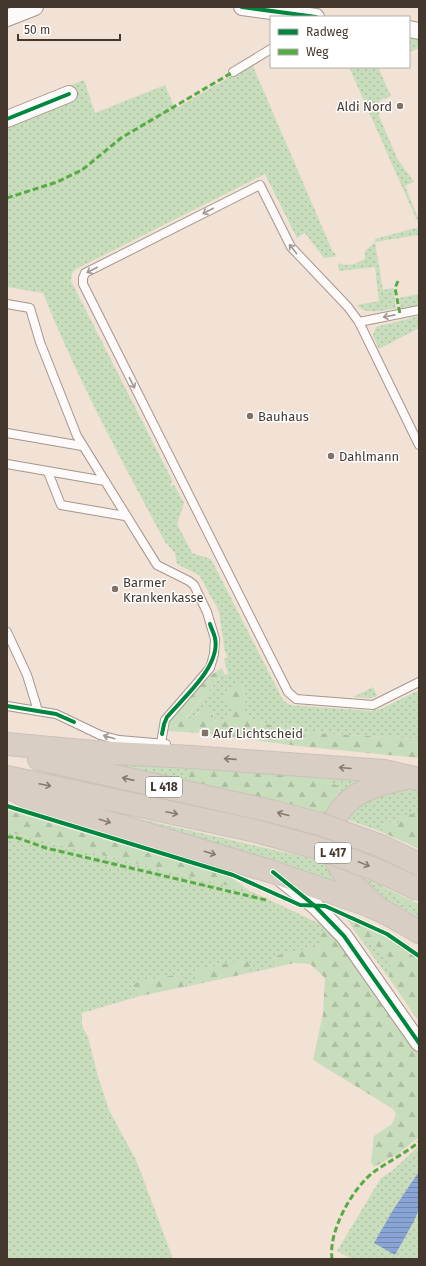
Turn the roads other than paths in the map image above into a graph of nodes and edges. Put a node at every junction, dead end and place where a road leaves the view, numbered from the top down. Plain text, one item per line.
1 (35, 7) edge
2 (242, 7) edge
3 (309, 16) edge
4 (7, 18) edge
5 (270, 51) edge
6 (232, 72) dead end
7 (69, 94) dead end
8 (7, 119) edge
9 (7, 304) edge
10 (419, 310) edge
11 (359, 322) junction
12 (7, 433) edge
13 (419, 445) edge
14 (82, 446) junction
15 (7, 464) edge
16 (48, 472) junction
17 (105, 481) junction
18 (125, 516) junction
19 (7, 632) edge
20 (419, 682) edge
21 (7, 706) edge
22 (38, 711) junction
23 (162, 743) junction
24 (7, 744) edge
25 (7, 752) edge
26 (192, 757) junction
27 (7, 777) edge
28 (413, 778) edge
29 (7, 786) edge
30 (419, 864) edge
31 (273, 872) junction
32 (419, 890) edge
33 (390, 915) junction
34 (419, 932) edge
35 (419, 1043) edge

1 - 4 street
2 - 3 street
5 - 6 lane
7 - 8 street
9 - 14 lane
10 -> 11 lane
11 - 13 lane
11 -> 20 lane
12 - 14 lane
14 - 17 lane
15 - 16 lane
16 - 17 lane
16 - 18 lane
17 - 18 lane
18 - 23 lane
19 - 22 lane
21 - 22 lane
23 -> 22 lane
23 - 26 lane
24 - 26 highway, L 417
30 -> 25 highway, L 418, bridge
28 -> 26 highway, L 417
27 -> 32 highway, L 418, bridge
28 - 33 highway, L 417
29 -> 31 highway, L 417
31 - 33 highway, L 417
31 - 35 street
33 - 34 highway, L 417

